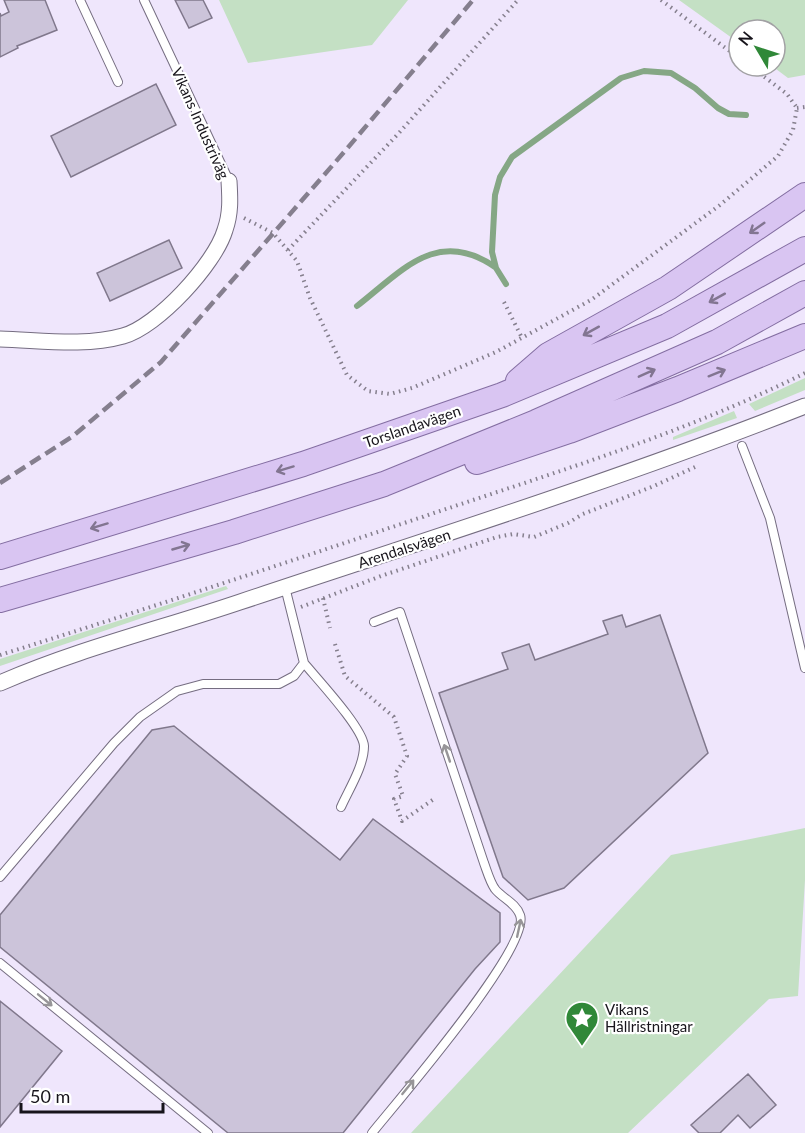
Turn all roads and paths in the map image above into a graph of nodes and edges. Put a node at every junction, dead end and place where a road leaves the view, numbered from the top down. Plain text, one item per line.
1 (80, 0) edge
2 (144, 0) edge
3 (518, 0) edge
4 (661, 0) edge
5 (727, 49) edge
6 (766, 78) edge
7 (118, 82) dead end
8 (805, 107) edge
9 (797, 108) junction
10 (229, 181) joint
11 (805, 195) edge
12 (230, 211) junction
13 (805, 249) edge
14 (288, 250) junction
15 (805, 293) edge
16 (504, 302) dead end
17 (805, 336) edge
18 (522, 338) junction
19 (0, 339) edge
20 (805, 373) edge
21 (502, 395) junction
22 (805, 406) edge
23 (742, 446) dead end
24 (703, 464) dead end
25 (384, 484) junction
26 (0, 556) edge
27 (285, 587) junction
28 (322, 598) junction
29 (0, 600) edge
30 (292, 610) junction
31 (374, 622) dead end
32 (330, 628) dead end
33 (335, 644) dead end
34 (0, 655) edge
35 (304, 663) junction
36 (805, 669) edge
37 (0, 683) edge
38 (434, 799) dead end
39 (341, 807) dead end
40 (0, 877) edge
41 (0, 963) edge
42 (208, 1133) edge
43 (372, 1133) edge

1 - 7 lane
2 - 10 lane, Vikans Industriväg
3 - 14 path
4 - 5 path
6 - 9 path
8 - 9 path
9 - 18 path
10 - 12 street, Vikans Industriväg
11 -> 21 main road
12 - 14 path
12 - 19 street, Vikans Industriväg
13 -> 21 main road, Torslandavägen
14 - 18 path
25 -> 15 main road
16 - 18 path
25 -> 17 main road
20 - 34 path
21 -> 26 main road, Torslandavägen
22 - 27 street, Arendalsvägen
23 - 36 lane
24 - 28 path
29 -> 25 main road
27 - 30 lane
27 - 37 street, Arendalsvägen
28 - 30 path
28 - 32 path
30 - 35 lane
43 -> 31 lane
33 - 38 path
35 - 39 lane
35 - 40 lane
41 -> 42 lane

